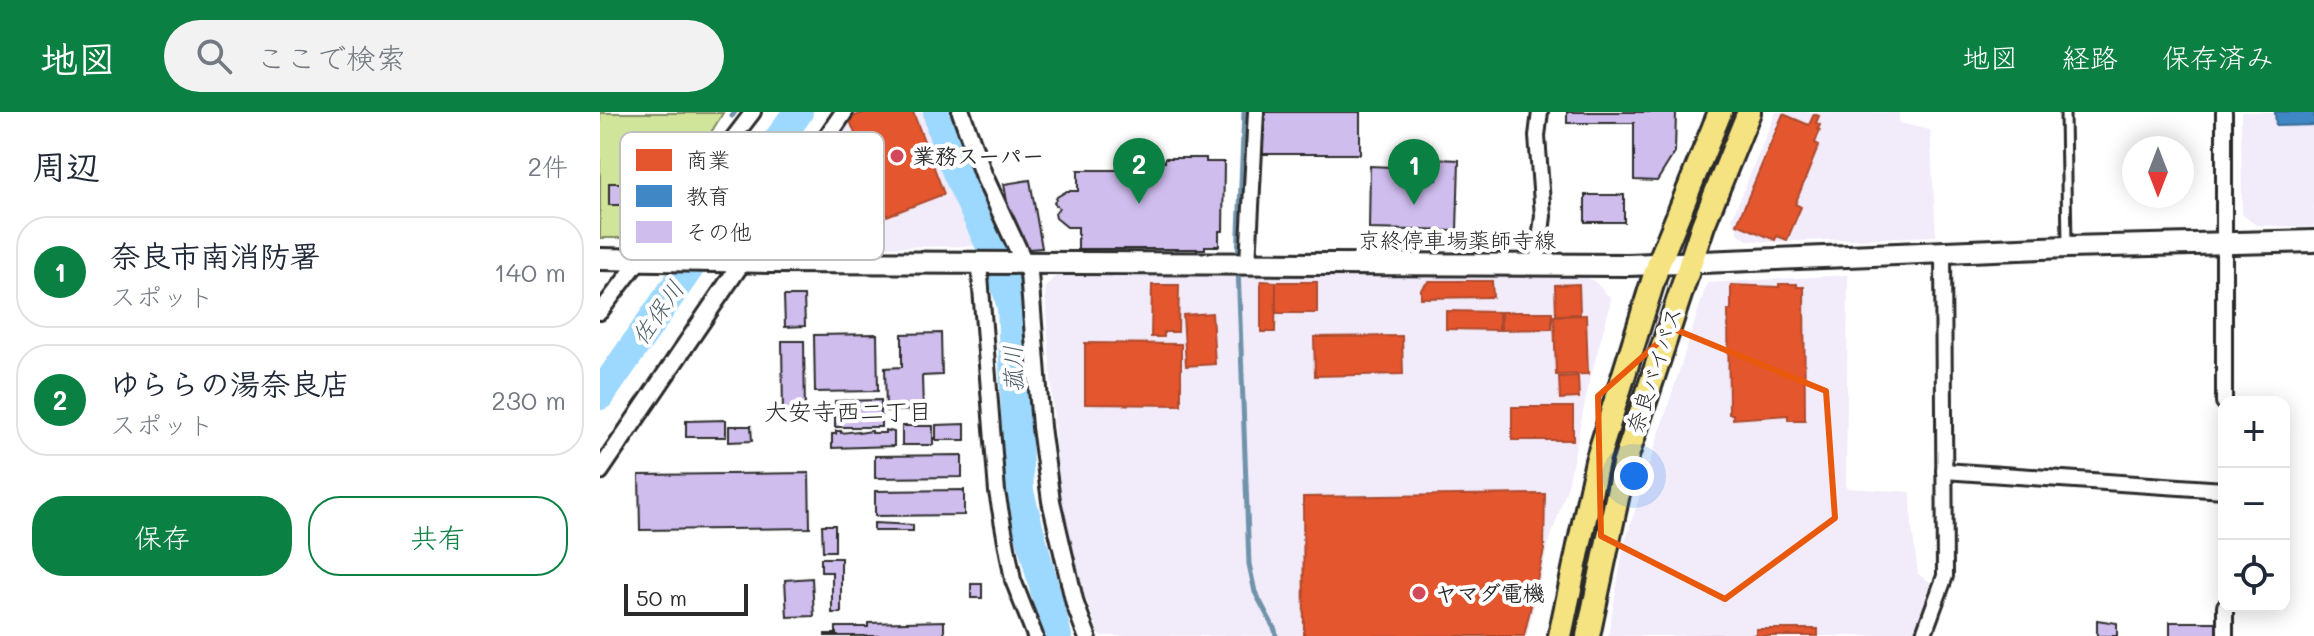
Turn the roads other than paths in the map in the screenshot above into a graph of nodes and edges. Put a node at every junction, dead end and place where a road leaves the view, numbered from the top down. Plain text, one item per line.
1 (753, 112) edge
2 (844, 112) edge
3 (961, 112) edge
4 (1256, 112) edge
5 (1540, 112) edge
6 (1720, 112) edge
7 (1749, 112) edge
8 (2065, 112) edge
9 (2224, 112) edge
10 (738, 132) edge
11 (830, 132) edge
12 (2226, 241) junction
13 (2314, 241) edge
14 (2067, 247) junction
15 (1943, 251) junction
16 (645, 260) edge
17 (676, 260) edge
18 (736, 262) junction
19 (981, 263) junction
20 (1019, 263) junction
21 (1248, 263) junction
22 (1537, 264) junction
23 (1690, 264) junction
24 (1658, 265) junction
25 (600, 312) edge
26 (2224, 396) edge
27 (600, 471) edge
28 (1944, 471) junction
29 (2218, 490) edge
30 (2225, 612) edge
31 (1035, 636) edge
32 (1087, 636) edge
33 (1560, 636) edge
34 (1588, 636) edge
35 (1923, 636) edge
36 (2225, 636) edge

1 - 10 street
2 - 11 street
3 - 20 street
4 - 21 street
5 - 22 street
6 - 24 highway, 奈良バイパス
7 - 23 highway, 奈良バイパス
8 - 14 lane
9 - 12 street
12 - 13 main road, 京終停車場薬師寺線
12 - 14 main road, 京終停車場薬師寺線
12 - 26 street
14 - 15 main road, 京終停車場薬師寺線
15 - 23 main road, 京終停車場薬師寺線
15 - 28 street
16 - 25 street
17 - 18 main road, 京終停車場薬師寺線
18 - 19 main road, 京終停車場薬師寺線
18 - 27 street
19 - 20 main road, 京終停車場薬師寺線
19 - 31 street
20 - 21 main road, 京終停車場薬師寺線
20 - 32 street
21 - 22 main road, 京終停車場薬師寺線
22 - 24 main road, 京終停車場薬師寺線
23 - 24 main road, 京終停車場薬師寺線
23 - 34 highway, 奈良バイパス
24 - 33 highway, 奈良バイパス
28 - 29 street
28 - 35 street
30 - 36 street

